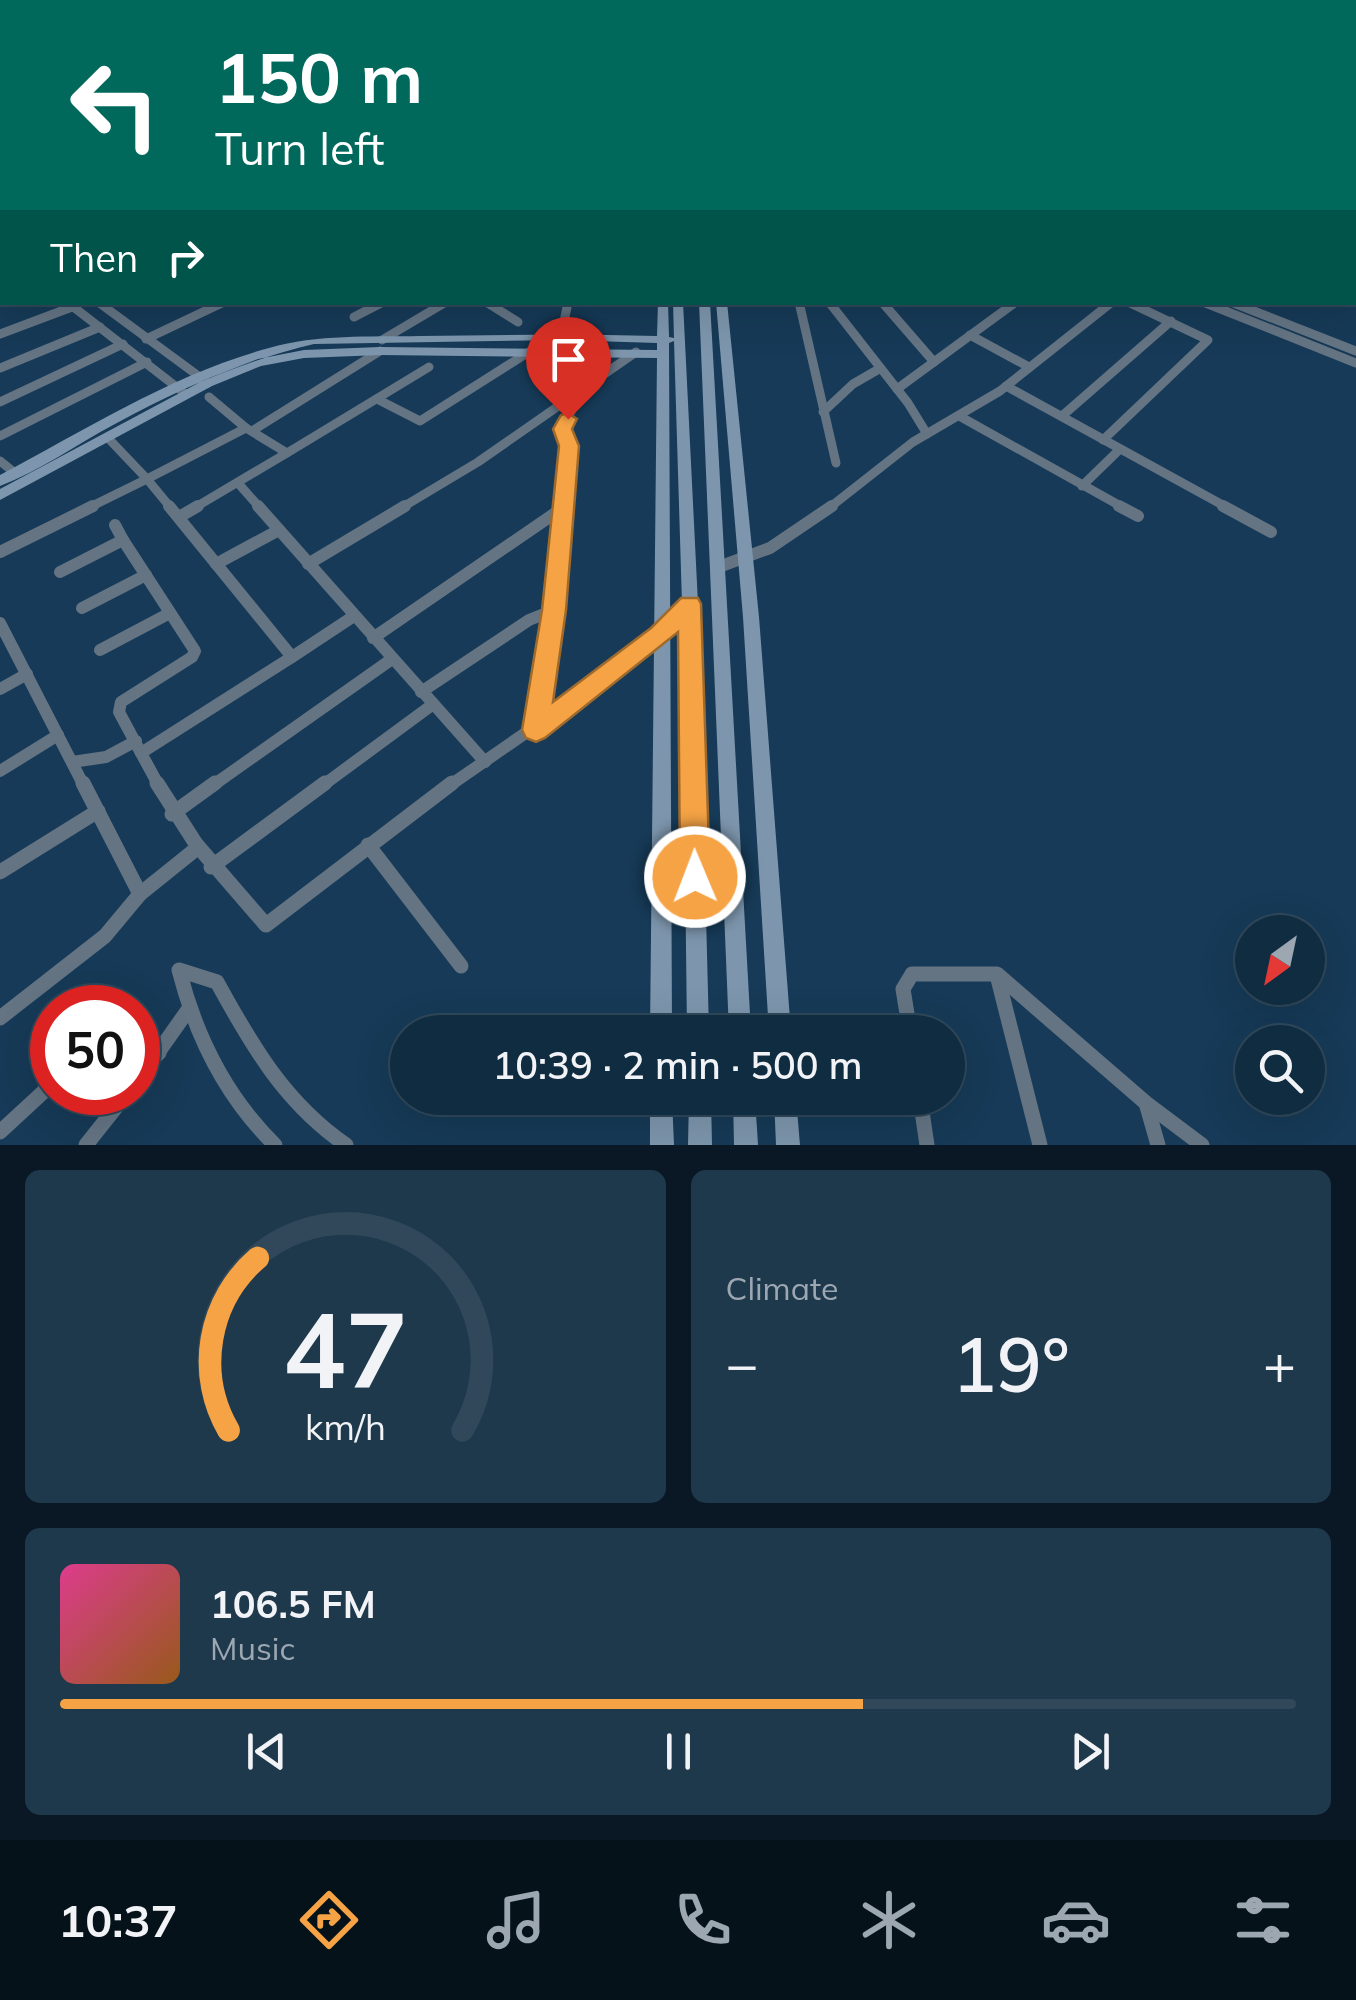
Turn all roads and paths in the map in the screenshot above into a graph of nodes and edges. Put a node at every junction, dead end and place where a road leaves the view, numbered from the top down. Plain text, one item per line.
1 (69, 305) edge
2 (102, 305) edge
3 (218, 305) edge
4 (378, 305) edge
5 (442, 305) edge
6 (491, 305) edge
7 (567, 305) edge
8 (663, 305) edge
9 (677, 305) edge
10 (704, 305) edge
11 (720, 305) edge
12 (799, 305) edge
13 (831, 305) edge
14 (885, 305) edge
15 (1012, 305) edge
16 (1108, 305) edge
17 (1135, 305) edge
18 (1211, 305) edge
19 (1240, 305) edge
20 (354, 317) dead end
21 (1172, 321) junction
22 (518, 322) dead end
23 (100, 327) junction
24 (0, 334) edge
25 (970, 335) junction
26 (562, 337) junction
27 (146, 339) junction
28 (123, 344) junction
29 (668, 344) junction
30 (381, 346) junction
31 (532, 350) junction
32 (1356, 351) edge
33 (636, 352) junction
34 (147, 362) junction
35 (934, 362) junction
36 (1356, 363) edge
37 (1030, 367) junction
38 (0, 368) edge
39 (429, 368) dead end
40 (879, 369) junction
41 (205, 386) junction
42 (1006, 386) junction
43 (896, 389) junction
44 (182, 391) junction
45 (377, 399) junction
46 (564, 400) junction
47 (0, 402) edge
48 (822, 412) junction
49 (1062, 416) junction
50 (961, 417) junction
51 (249, 429) junction
52 (927, 434) junction
53 (0, 436) edge
54 (108, 438) junction
55 (1103, 440) junction
56 (1119, 450) junction
57 (287, 452) junction
58 (0, 461) edge
59 (836, 464) dead end
60 (15, 473) junction
61 (146, 480) junction
62 (0, 481) edge
63 (238, 483) junction
64 (1082, 486) junction
65 (0, 495) edge
66 (564, 508) junction
67 (1138, 516) dead end
68 (178, 517) junction
69 (115, 525) dead end
70 (279, 530) junction
71 (1271, 532) dead end
72 (123, 540) junction
73 (0, 552) edge
74 (745, 563) junction
75 (216, 564) junction
76 (308, 564) junction
77 (716, 568) junction
78 (60, 572) dead end
79 (146, 575) junction
80 (690, 604) junction
81 (82, 608) dead end
82 (554, 610) junction
83 (170, 613) junction
84 (354, 616) junction
85 (0, 624) edge
86 (660, 635) junction
87 (373, 638) junction
88 (100, 650) dead end
89 (292, 657) junction
90 (392, 659) junction
91 (27, 674) junction
92 (0, 689) edge
93 (420, 692) junction
94 (432, 705) junction
95 (536, 730) junction
96 (58, 735) junction
97 (138, 747) junction
98 (72, 762) junction
99 (485, 762) junction
100 (0, 770) edge
101 (98, 812) junction
102 (172, 814) junction
103 (368, 845) junction
104 (196, 848) junction
105 (211, 867) junction
106 (0, 872) edge
107 (140, 894) junction
108 (460, 966) dead end
109 (997, 974) junction
110 (188, 1010) junction
111 (662, 1015) edge
112 (698, 1015) edge
113 (739, 1015) edge
114 (779, 1015) edge
115 (907, 1015) edge
116 (0, 1018) edge
117 (160, 1052) edge
118 (30, 1104) edge
119 (1146, 1104) junction
120 (110, 1115) edge
121 (661, 1115) edge
122 (700, 1115) edge
123 (745, 1115) edge
124 (786, 1115) edge
125 (923, 1115) edge
126 (0, 1132) edge
127 (86, 1145) edge
128 (275, 1145) edge
129 (346, 1145) edge
130 (662, 1145) edge
131 (700, 1145) edge
132 (746, 1145) edge
133 (788, 1145) edge
134 (927, 1145) edge
135 (1040, 1145) edge
136 (1158, 1145) edge
137 (1202, 1145) edge

1 - 23 street
1 - 24 street
2 - 27 street
3 - 27 street
4 - 20 street
5 - 30 street
6 - 22 street
7 - 26 street
8 - 29 street
9 - 29 street
10 - 77 street
11 - 74 street
12 - 48 street
13 - 40 street
14 - 35 street
15 - 25 street
16 - 37 street
17 - 21 street
18 - 36 street
19 - 32 street
21 - 49 street
21 - 55 street
23 - 28 street
23 - 38 street
25 - 35 street
25 - 37 street
26 - 29 street
26 - 30 street
27 - 41 street
28 - 34 street
28 - 47 street
29 - 33 street
29 - 80 street
29 - 86 street
30 - 31 street
30 - 41 street
30 - 51 street
31 - 33 street
31 - 45 street
33 - 46 street
34 - 44 street
34 - 53 street
35 - 43 street
37 - 42 street
39 - 45 street
40 - 43 street
40 - 48 street
41 - 44 street
41 - 51 street
42 - 49 street
42 - 50 street
43 - 52 street
44 - 54 street
44 - 60 street
45 - 57 street
46 - 66 street
46 - 76 street
48 - 59 street
49 - 55 street
50 - 52 street
50 - 64 street
51 - 57 street
51 - 61 street
52 - 74 street
54 - 61 street
54 - 65 street
55 - 56 street
56 - 64 street
56 - 71 street
57 - 63 street
58 - 60 street
60 - 62 street
61 - 68 street
61 - 73 street
63 - 68 street
63 - 70 street
64 - 67 street
66 - 82 street
66 - 87 street
68 - 75 street
69 - 72 street
70 - 75 street
70 - 76 street
72 - 78 street
72 - 79 street
74 - 77 street
74 - 114 street
75 - 89 street
76 - 84 street
77 - 113 street
79 - 81 street
79 - 83 street
80 - 86 street
80 - 112 street
82 - 93 street
82 - 95 street
83 - 88 street
83 - 97 street
84 - 87 street
84 - 89 street
85 - 91 street
86 - 95 street
86 - 111 street
87 - 90 street
89 - 97 street
90 - 93 street
90 - 102 street
91 - 92 street
91 - 96 street
93 - 94 street
94 - 99 street
94 - 105 street
95 - 99 street
96 - 98 street
96 - 100 street
97 - 98 street
97 - 102 street
98 - 101 street
99 - 103 street
101 - 106 street
101 - 107 street
102 - 104 street
103 - 105 street
103 - 108 street
104 - 105 street
104 - 107 street
107 - 116 street
109 - 115 street
109 - 119 street
109 - 135 street
110 - 117 street
110 - 128 street
110 - 129 street
118 - 126 street
119 - 136 street
119 - 137 street
120 - 127 street
121 - 130 street
122 - 131 street
123 - 132 street
124 - 133 street
125 - 134 street

